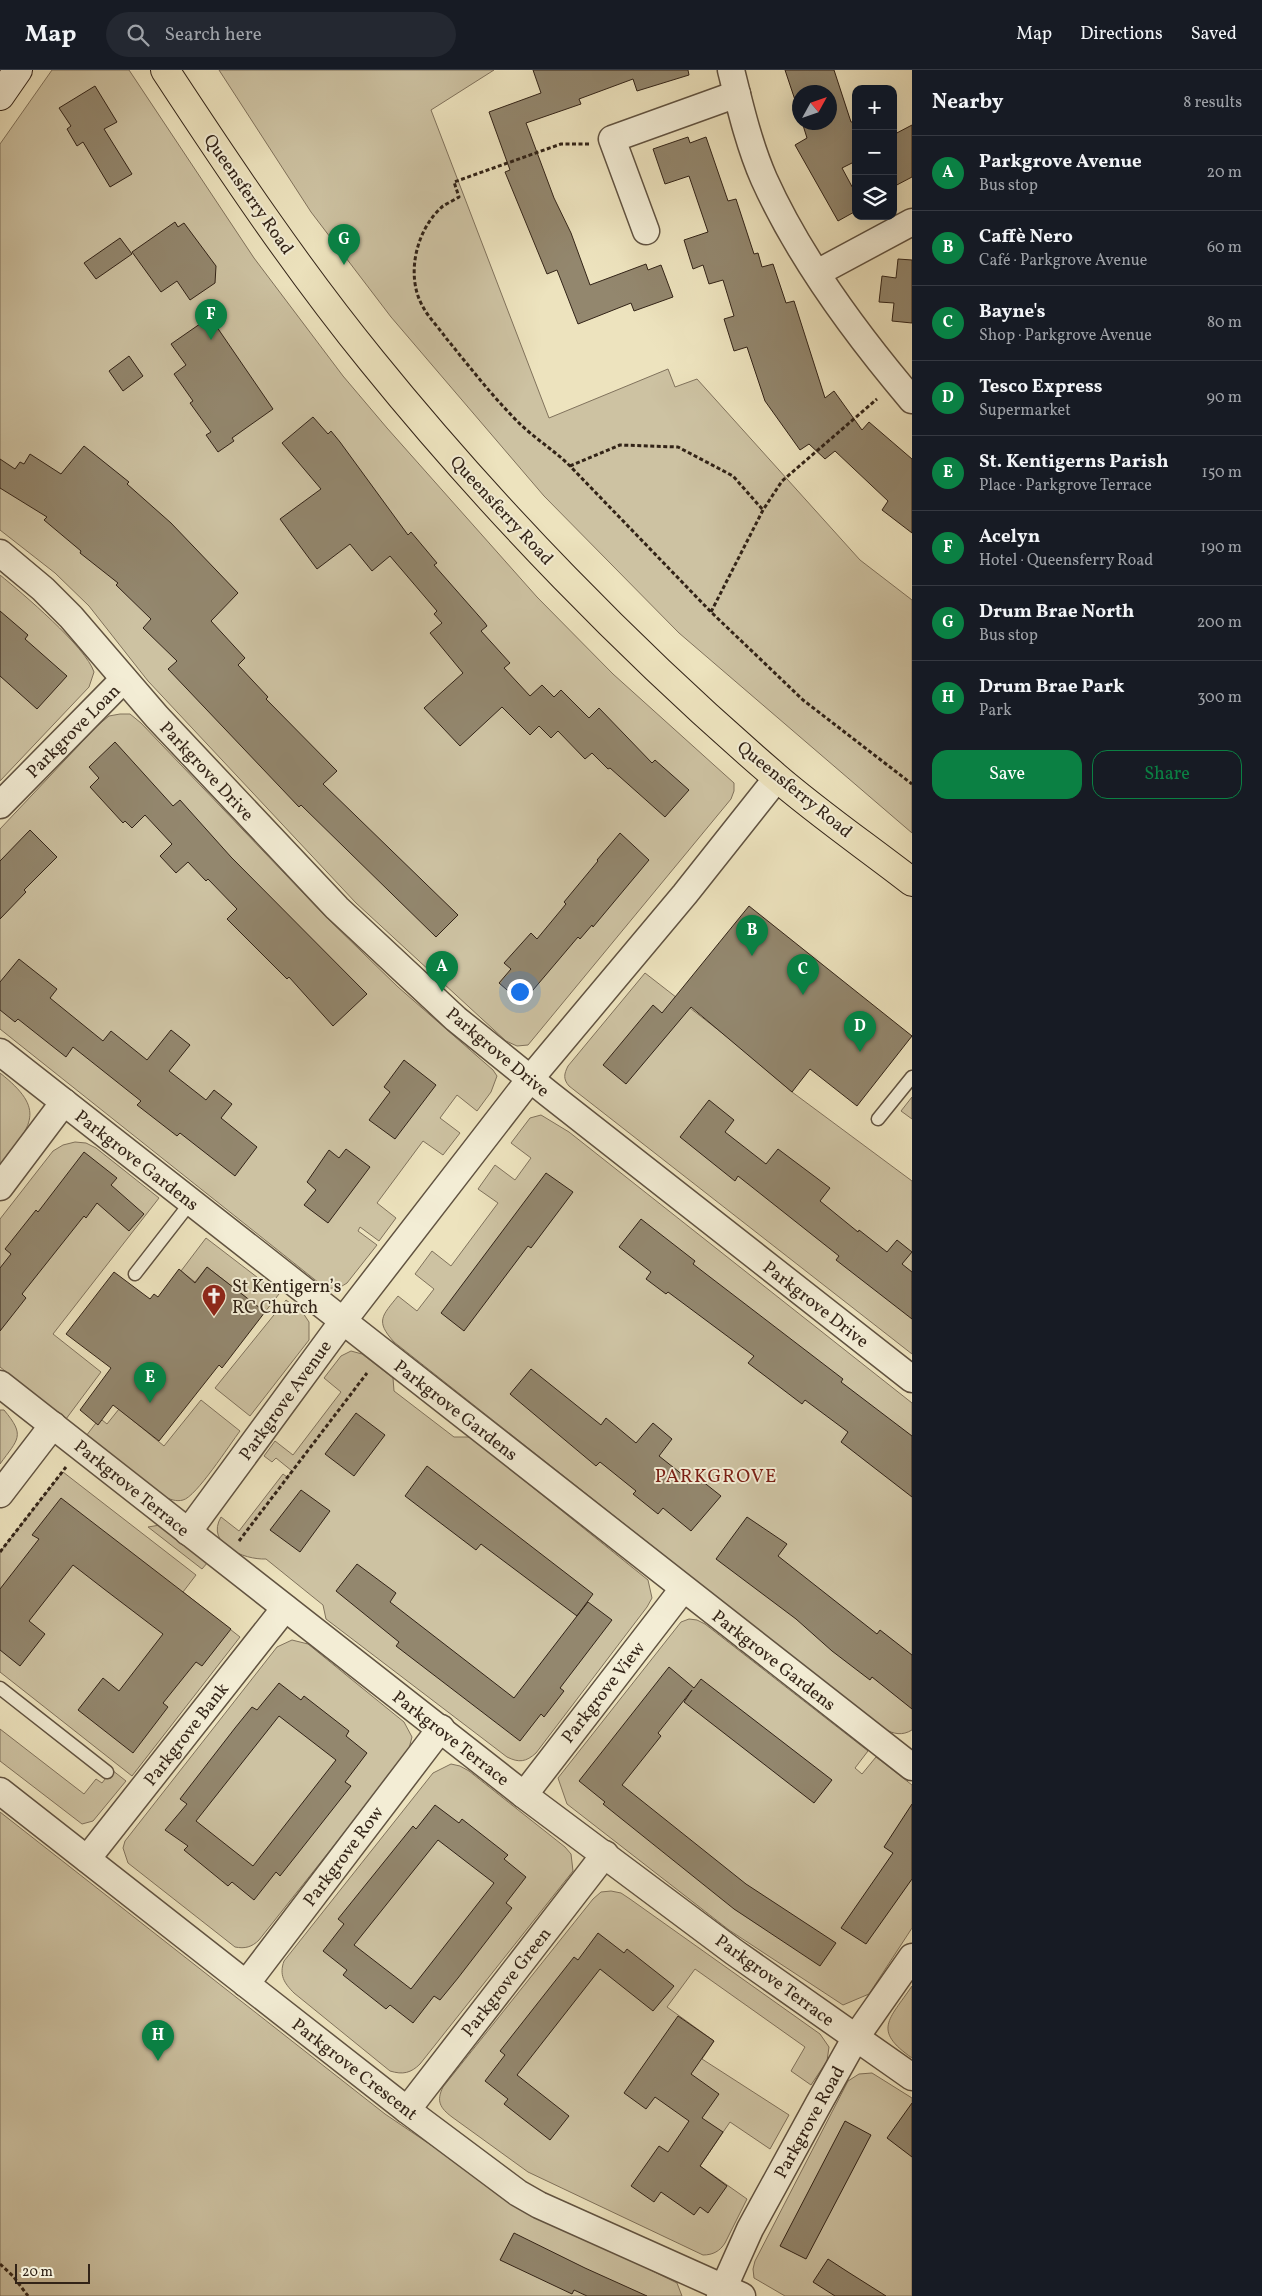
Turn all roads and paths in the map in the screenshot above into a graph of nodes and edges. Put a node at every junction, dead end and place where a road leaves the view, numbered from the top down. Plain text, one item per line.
1 (18, 70) edge
2 (165, 70) edge
3 (734, 82) edge
4 (0, 96) edge
5 (609, 132) junction
6 (912, 222) edge
7 (646, 231) dead end
8 (817, 273) junction
9 (904, 391) edge
10 (570, 466) junction
11 (764, 510) junction
12 (0, 553) edge
13 (711, 612) junction
14 (124, 679) junction
15 (778, 778) junction
16 (912, 784) edge
17 (0, 805) edge
18 (912, 882) edge
19 (0, 1052) edge
20 (912, 1076) edge
21 (530, 1079) junction
22 (64, 1102) junction
23 (878, 1119) dead end
24 (0, 1187) edge
25 (191, 1202) junction
26 (134, 1274) dead end
27 (343, 1321) junction
28 (382, 1352) junction
29 (912, 1379) edge
30 (0, 1384) edge
31 (53, 1425) junction
32 (82, 1447) junction
33 (0, 1494) edge
34 (188, 1532) junction
35 (0, 1552) edge
36 (224, 1560) junction
37 (683, 1589) junction
38 (285, 1608) junction
39 (0, 1688) edge
40 (441, 1728) junction
41 (911, 1763) edge
42 (107, 1772) dead end
43 (0, 1791) edge
44 (524, 1795) junction
45 (605, 1854) junction
46 (87, 1860) junction
47 (912, 1956) edge
48 (246, 1984) junction
49 (856, 2038) junction
50 (912, 2077) edge
51 (407, 2110) junction
52 (0, 2264) edge
53 (729, 2293) edge
54 (28, 2296) edge

1 - 4 main road
2 - 15 main road, Queensferry Road
3 - 5 street
3 - 8 street
5 - 7 street
5 - 10 path
6 - 8 street
8 - 9 street
9 - 11 path
10 - 11 path
10 - 13 path
11 - 13 path
12 - 14 street, Parkgrove Drive
13 - 16 path
14 - 17 street, Parkgrove Loan
14 - 21 street, Parkgrove Drive
15 - 18 main road, Queensferry Road
15 - 21 street, Parkgrove Avenue
19 - 22 street, Parkgrove Gardens
20 - 23 lane
21 - 27 street, Parkgrove Avenue
21 - 29 street, Parkgrove Drive
22 - 24 street
22 - 25 street, Parkgrove Gardens
25 - 26 lane
25 - 27 street, Parkgrove Gardens
27 - 28 street, Parkgrove Gardens
27 - 34 street, Parkgrove Avenue
28 - 36 path
28 - 37 street, Parkgrove Gardens
30 - 31 street, Parkgrove Terrace
31 - 32 street, Parkgrove Terrace
31 - 33 street
32 - 34 street, Parkgrove Terrace
32 - 35 path
34 - 36 street, Parkgrove Terrace
36 - 38 street, Parkgrove Terrace
37 - 41 street, Parkgrove Gardens
37 - 44 street, Parkgrove View
38 - 40 street, Parkgrove Terrace
38 - 46 street, Parkgrove Bank
39 - 42 lane
40 - 44 street, Parkgrove Terrace
40 - 48 street, Parkgrove Row
43 - 46 street, Parkgrove Crescent
44 - 45 street, Parkgrove Terrace
45 - 49 street, Parkgrove Terrace
45 - 51 street, Parkgrove Green
46 - 48 street, Parkgrove Crescent
47 - 49 street, Parkgrove Road
48 - 51 street, Parkgrove Crescent
49 - 50 street, Parkgrove Terrace
49 - 53 street, Parkgrove Road
51 - 53 street, Parkgrove Crescent
52 - 54 path

